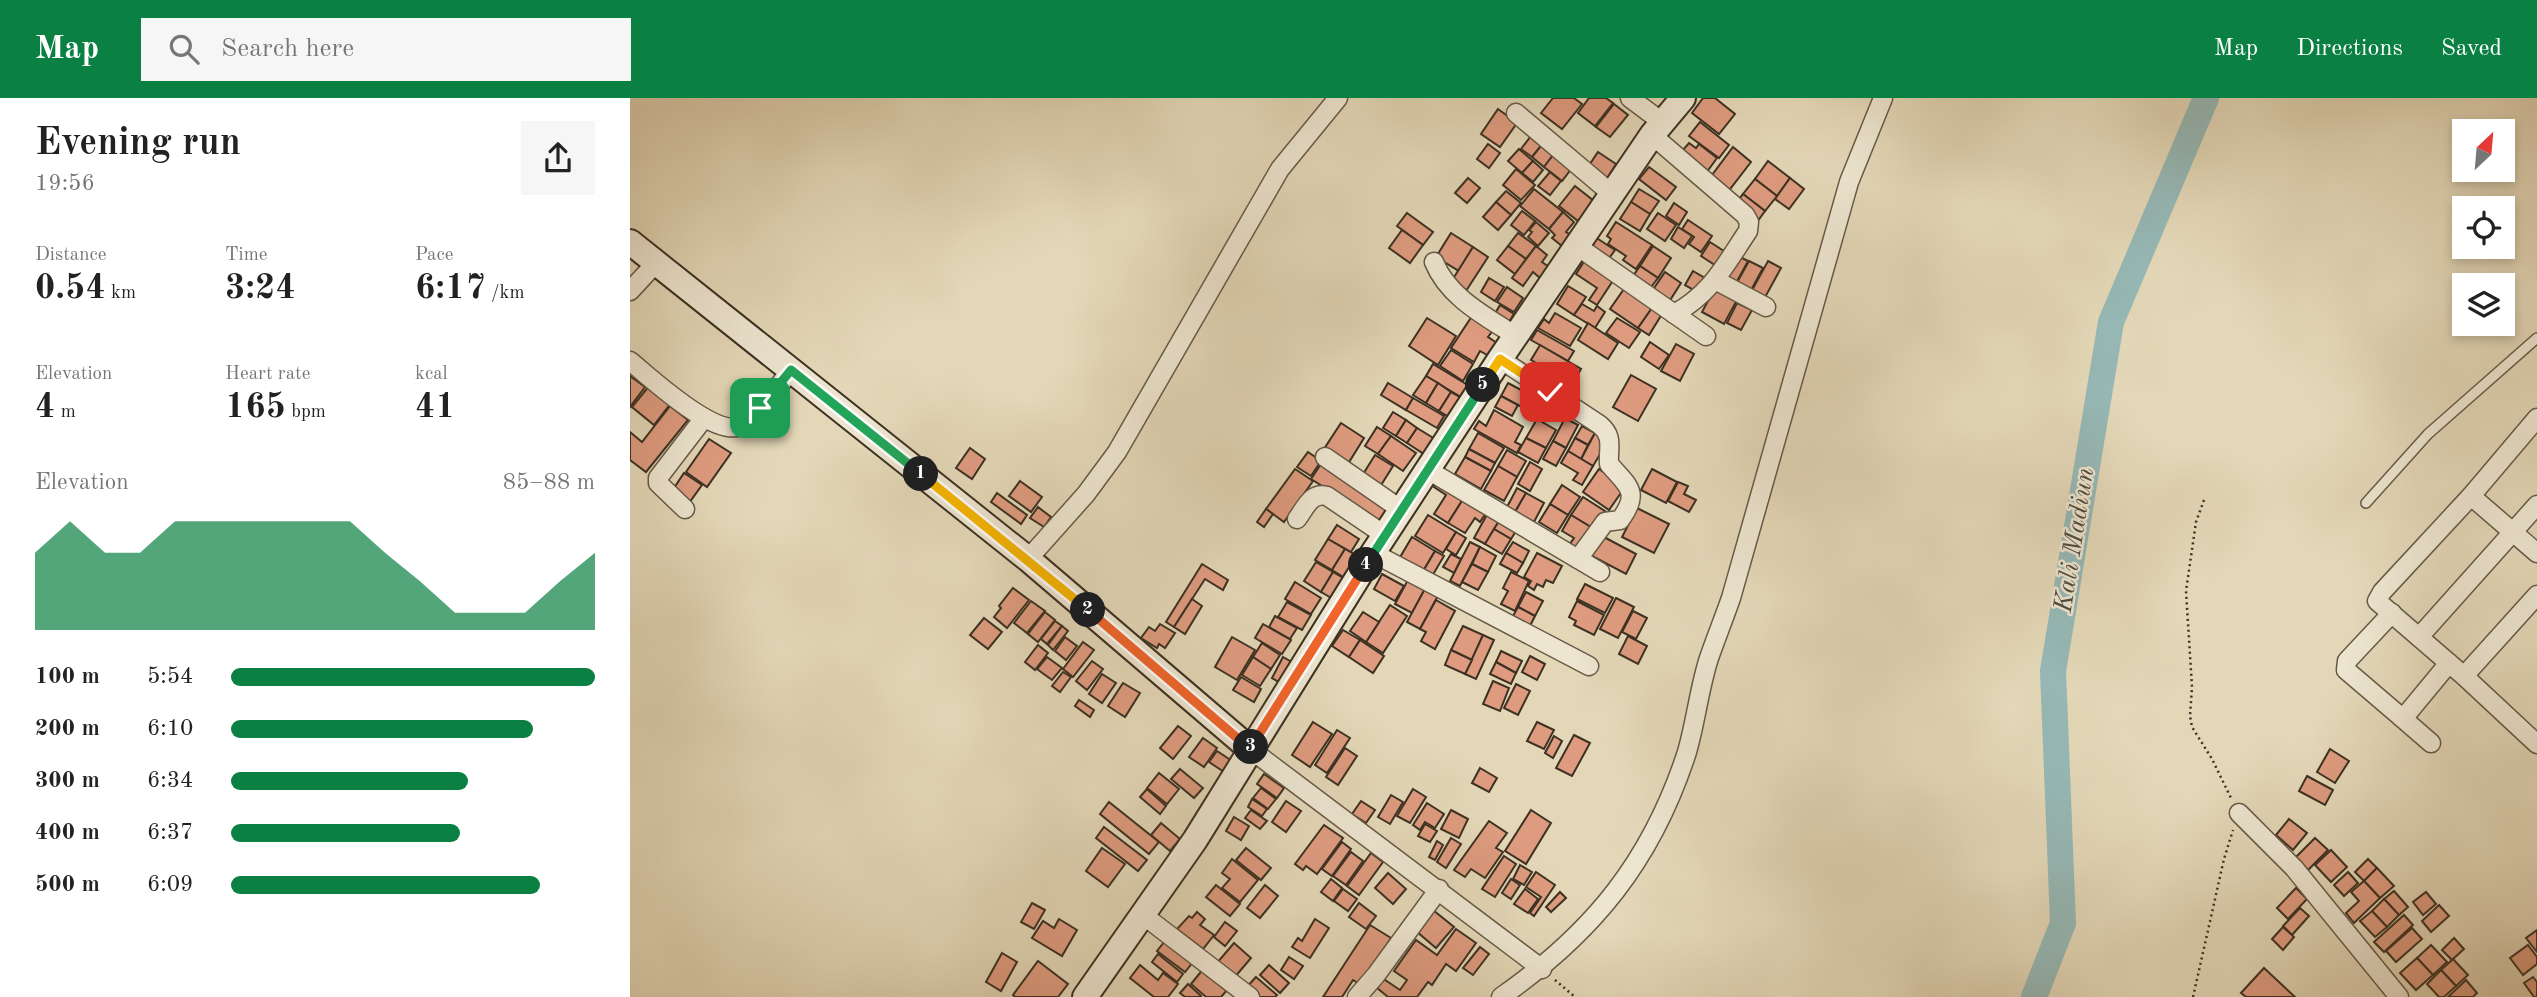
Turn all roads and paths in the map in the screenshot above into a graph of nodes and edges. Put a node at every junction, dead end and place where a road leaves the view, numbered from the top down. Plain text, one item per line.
1 (1338, 98) edge
2 (1630, 98) edge
3 (1683, 98) edge
4 (1883, 98) edge
5 (1516, 113) dead end
6 (1657, 129) junction
7 (1612, 194) junction
8 (630, 242) edge
9 (1577, 246) junction
10 (656, 262) junction
11 (1434, 262) dead end
12 (1716, 280) junction
13 (630, 291) edge
14 (1766, 307) dead end
15 (1674, 314) junction
16 (1516, 336) junction
17 (1706, 336) dead end
18 (2537, 338) edge
19 (1500, 359) junction
20 (630, 361) edge
21 (791, 370) junction
22 (704, 418) junction
23 (2537, 418) edge
24 (1325, 457) dead end
25 (1428, 470) junction
26 (2471, 496) junction
27 (2204, 500) dead end
28 (2365, 503) dead end
29 (2537, 505) edge
30 (685, 509) dead end
31 (1402, 511) junction
32 (1297, 519) dead end
33 (2513, 533) junction
34 (1380, 545) junction
35 (2537, 553) edge
36 (1028, 559) junction
37 (1578, 559) junction
38 (1600, 572) dead end
39 (2537, 595) edge
40 (2392, 613) junction
41 (2419, 637) junction
42 (2449, 663) junction
43 (1589, 666) dead end
44 (2464, 676) junction
45 (2401, 717) junction
46 (2431, 743) dead end
47 (2537, 744) edge
48 (1250, 749) junction
49 (2239, 813) junction
50 (1439, 889) junction
51 (1143, 915) junction
52 (1542, 968) junction
53 (1085, 997) edge
54 (1251, 997) edge
55 (1357, 997) edge
56 (1501, 997) edge
57 (1574, 997) edge
58 (2193, 997) edge
59 (2399, 997) edge

1 - 36 street
2 - 6 street
3 - 6 main road
4 - 52 street
5 - 7 street
6 - 7 main road
6 - 12 street
7 - 9 main road
8 - 10 main road
9 - 15 street
9 - 16 main road
10 - 13 street
10 - 21 main road
11 - 16 street
12 - 14 street
12 - 15 street
15 - 17 street
16 - 19 main road
18 - 28 lane
19 - 25 main road
19 - 37 street
20 - 22 street
21 - 22 street
21 - 36 main road
22 - 30 street
23 - 26 street
24 - 31 street
25 - 31 main road
25 - 37 street
26 - 33 street
26 - 40 street
27 - 49 path
29 - 33 street
31 - 34 main road
32 - 34 street
33 - 35 street
33 - 41 street
34 - 43 street
34 - 48 main road
36 - 48 main road
37 - 38 street
39 - 44 street
40 - 41 street
40 - 45 street
41 - 42 street
42 - 44 street
42 - 45 street
44 - 47 street
45 - 46 street
48 - 50 street
48 - 51 main road
49 - 58 path
49 - 59 street
50 - 52 street
50 - 55 street
51 - 53 main road
51 - 54 street
52 - 56 street
52 - 57 path

